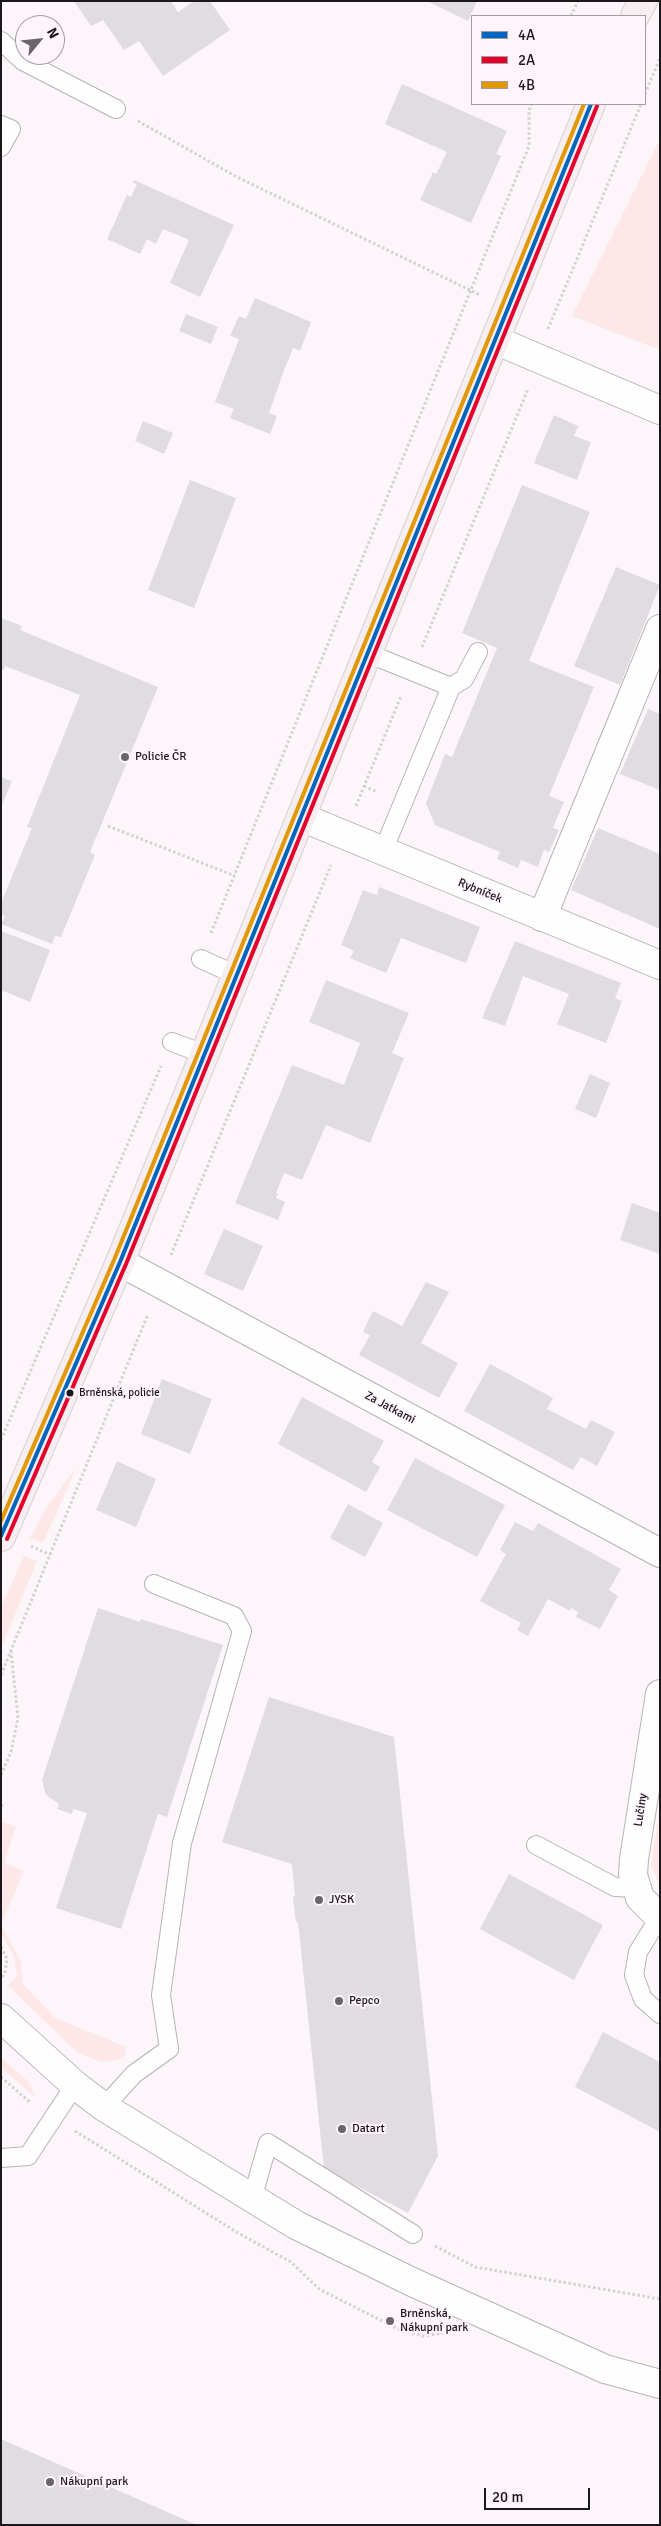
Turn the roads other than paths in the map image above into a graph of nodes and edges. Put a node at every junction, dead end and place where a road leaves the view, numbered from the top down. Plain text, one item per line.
1 (643, 1) edge
2 (636, 15) edge
3 (1, 42) edge
4 (591, 105) edge
5 (116, 109) road end
6 (1, 125) edge
7 (1, 147) edge
8 (495, 340) junction
9 (660, 410) edge
10 (660, 629) edge
11 (478, 652) dead end
12 (367, 653) junction
13 (451, 687) junction
14 (300, 818) junction
15 (383, 851) junction
16 (542, 917) junction
17 (200, 959) road end
18 (660, 965) edge
19 (236, 975) junction
20 (172, 1042) road end
21 (204, 1054) junction
22 (120, 1262) junction
23 (1, 1537) edge
24 (660, 1553) edge
25 (154, 1584) dead end
26 (660, 1694) edge
27 (536, 1845) dead end
28 (636, 1888) junction
29 (659, 1918) edge
30 (660, 2014) edge
31 (1, 2018) edge
32 (75, 2085) junction
33 (104, 2107) junction
34 (1, 2158) edge
35 (252, 2198) junction
36 (413, 2234) road end
37 (660, 2384) edge

1 - 2 main road
3 - 5 lane
4 - 8 main road
6 - 7 lane
8 - 9 street
8 - 12 main road
10 - 16 street
11 - 13 lane
12 - 13 lane
12 - 14 main road
13 - 15 lane
14 - 15 street, Rybníček
14 - 19 main road
15 - 16 street, Rybníček
16 - 18 street, Rybníček
17 - 19 lane
19 - 21 main road
20 - 21 lane
21 - 22 main road
22 - 23 main road
22 - 24 street, Za Jatkami
25 - 33 lane
26 - 28 street, Lučiny
27 - 28 lane
28 - 29 street, Lučiny
29 - 30 lane
31 - 32 street
32 - 33 street
32 - 34 lane
33 - 35 street
35 - 36 lane
35 - 37 street

